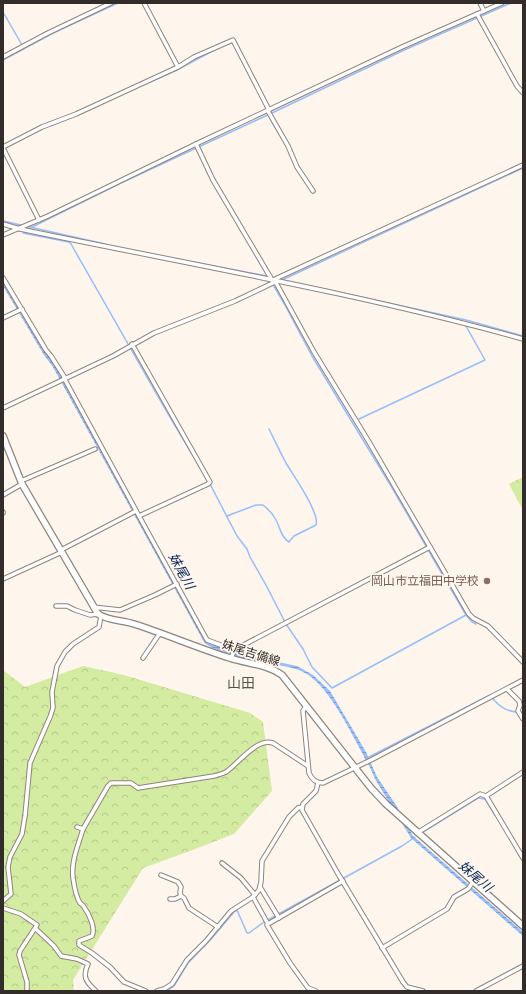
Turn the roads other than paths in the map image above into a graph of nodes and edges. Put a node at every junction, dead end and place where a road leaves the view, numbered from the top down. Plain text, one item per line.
1 (111, 3) edge
2 (144, 3) edge
3 (480, 3) edge
4 (502, 3) edge
5 (484, 11) junction
6 (478, 16) junction
7 (3, 58) edge
8 (178, 67) junction
9 (523, 93) edge
10 (269, 112) junction
11 (197, 146) junction
12 (3, 148) edge
13 (523, 165) edge
14 (313, 191) dead end
15 (40, 220) junction
16 (3, 224) edge
17 (23, 227) junction
18 (3, 235) edge
19 (3, 278) edge
20 (274, 281) junction
21 (20, 310) junction
22 (3, 318) edge
23 (523, 340) edge
24 (131, 345) junction
25 (63, 379) junction
26 (3, 408) edge
27 (3, 436) edge
28 (95, 449) dead end
29 (22, 482) junction
30 (3, 495) edge
31 (135, 512) junction
32 (139, 516) junction
33 (428, 548) junction
34 (61, 551) junction
35 (3, 579) edge
36 (176, 585) junction
37 (56, 606) dead end
38 (92, 606) junction
39 (100, 615) junction
40 (160, 633) junction
41 (234, 650) junction
42 (143, 658) dead end
43 (231, 658) junction
44 (523, 662) edge
45 (523, 680) edge
46 (507, 689) junction
47 (306, 706) junction
48 (523, 719) edge
49 (308, 766) junction
50 (355, 767) junction
51 (523, 772) edge
52 (318, 783) junction
53 (486, 796) junction
54 (302, 807) junction
55 (77, 827) dead end
56 (83, 830) junction
57 (417, 833) junction
58 (523, 858) edge
59 (222, 863) dead end
60 (161, 875) dead end
61 (342, 879) junction
62 (470, 886) junction
63 (260, 887) junction
64 (181, 896) junction
65 (254, 896) junction
66 (170, 900) dead end
67 (3, 901) edge
68 (3, 908) edge
69 (278, 916) junction
70 (267, 922) junction
71 (523, 926) edge
72 (218, 927) junction
73 (36, 930) junction
74 (382, 948) junction
75 (523, 966) edge
76 (413, 990) edge
77 (27, 991) edge
78 (96, 991) edge
79 (146, 991) edge
80 (157, 991) edge
81 (316, 991) edge
82 (423, 991) edge
83 (476, 991) edge

1 - 7 street
2 - 8 street
3 - 5 street
4 - 5 street
5 - 6 street
6 - 9 street
6 - 10 street
8 - 10 street
8 - 12 street
10 - 11 street
10 - 14 street
11 - 15 street
11 - 20 street
12 - 15 street
13 - 20 street
15 - 17 street
16 - 17 street
17 - 18 street
17 - 20 street
19 - 21 street
20 - 23 street
20 - 24 street
20 - 33 street
21 - 22 street
21 - 25 street
24 - 25 street
24 - 32 street
25 - 26 street
25 - 31 street
27 - 29 main road
28 - 29 street
29 - 30 street
29 - 34 main road
31 - 32 street
31 - 34 street
32 - 36 street
33 - 41 street
33 - 44 street
34 - 35 street
34 - 38 main road
36 - 38 street
36 - 41 street
37 - 39 street
38 - 39 main road
39 - 40 main road, 妹尾吉備線
39 - 67 street
40 - 42 street
40 - 43 main road, 妹尾吉備線
41 - 43 street
43 - 47 main road, 妹尾吉備線
45 - 46 street
46 - 48 street
46 - 50 street
47 - 49 street
47 - 50 main road, 妹尾吉備線
49 - 52 street
49 - 56 street
50 - 52 street
50 - 57 main road, 妹尾吉備線
51 - 53 street
52 - 54 street
53 - 57 street
53 - 58 street
54 - 61 street
54 - 63 street
55 - 56 street
56 - 79 street
57 - 62 main road, 妹尾吉備線
59 - 65 street
60 - 64 street
61 - 69 street
61 - 74 street
62 - 71 main road, 妹尾吉備線
62 - 74 street
63 - 65 street
63 - 69 street
64 - 66 street
64 - 72 street
65 - 70 street
65 - 72 street
68 - 73 street
69 - 70 street
70 - 81 street
72 - 80 street
73 - 77 street
73 - 78 street
74 - 76 street
75 - 83 street
76 - 82 street

